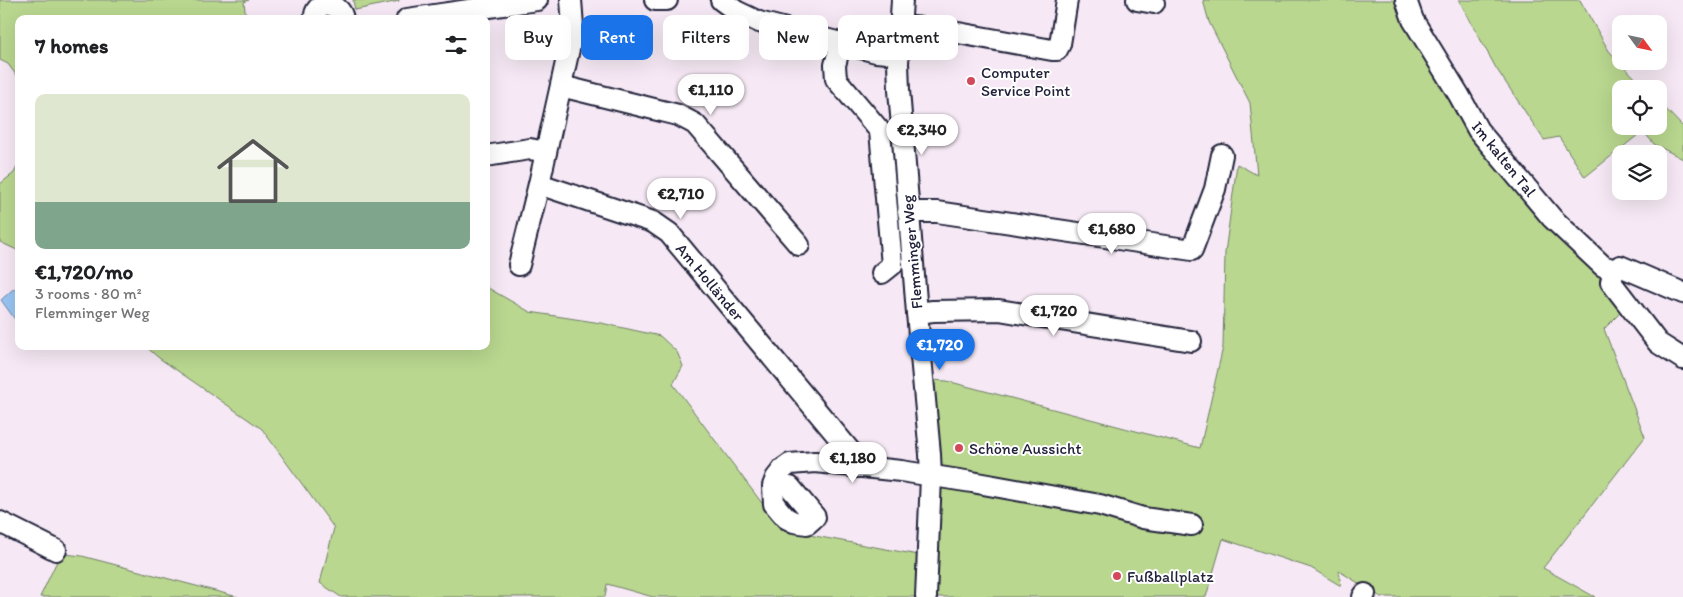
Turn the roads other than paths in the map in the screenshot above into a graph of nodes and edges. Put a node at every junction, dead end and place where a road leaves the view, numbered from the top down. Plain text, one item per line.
1 (536, 0) edge
2 (571, 0) edge
3 (654, 0) edge
4 (667, 0) edge
5 (721, 0) edge
6 (902, 0) edge
7 (1067, 0) edge
8 (1406, 0) edge
9 (429, 8) edge
10 (315, 15) edge
11 (342, 15) edge
12 (415, 15) edge
13 (901, 15) edge
14 (958, 33) edge
15 (838, 42) edge
16 (838, 52) edge
17 (899, 60) edge
18 (561, 86) junction
19 (546, 152) junction
20 (490, 155) edge
21 (1222, 155) dead end
22 (539, 184) junction
23 (908, 212) junction
24 (799, 245) dead end
25 (519, 265) dead end
26 (1614, 270) junction
27 (882, 273) dead end
28 (1683, 294) edge
29 (917, 313) junction
30 (1190, 340) dead end
31 (1683, 359) edge
32 (856, 467) junction
33 (932, 477) junction
34 (790, 487) dead end
35 (0, 522) edge
36 (1192, 525) dead end
37 (56, 550) dead end
38 (926, 597) edge

1 - 9 street
2 - 18 street
3 - 4 street
5 - 15 street
6 - 13 street, Flemminger Weg
7 - 14 street
8 - 26 street, Im kalten Tal
9 - 12 street
10 - 11 street
16 - 27 street
17 - 23 street, Flemminger Weg
18 - 19 street
18 - 24 street
19 - 20 street
19 - 22 street
21 - 23 street
22 - 25 street
22 - 32 street, Am Holländer
23 - 29 street, Flemminger Weg
26 - 28 street
26 - 31 street
29 - 30 street
29 - 33 street, Flemminger Weg
32 - 33 street
32 - 34 street
33 - 36 street
33 - 38 street, Flemminger Weg
35 - 37 street

